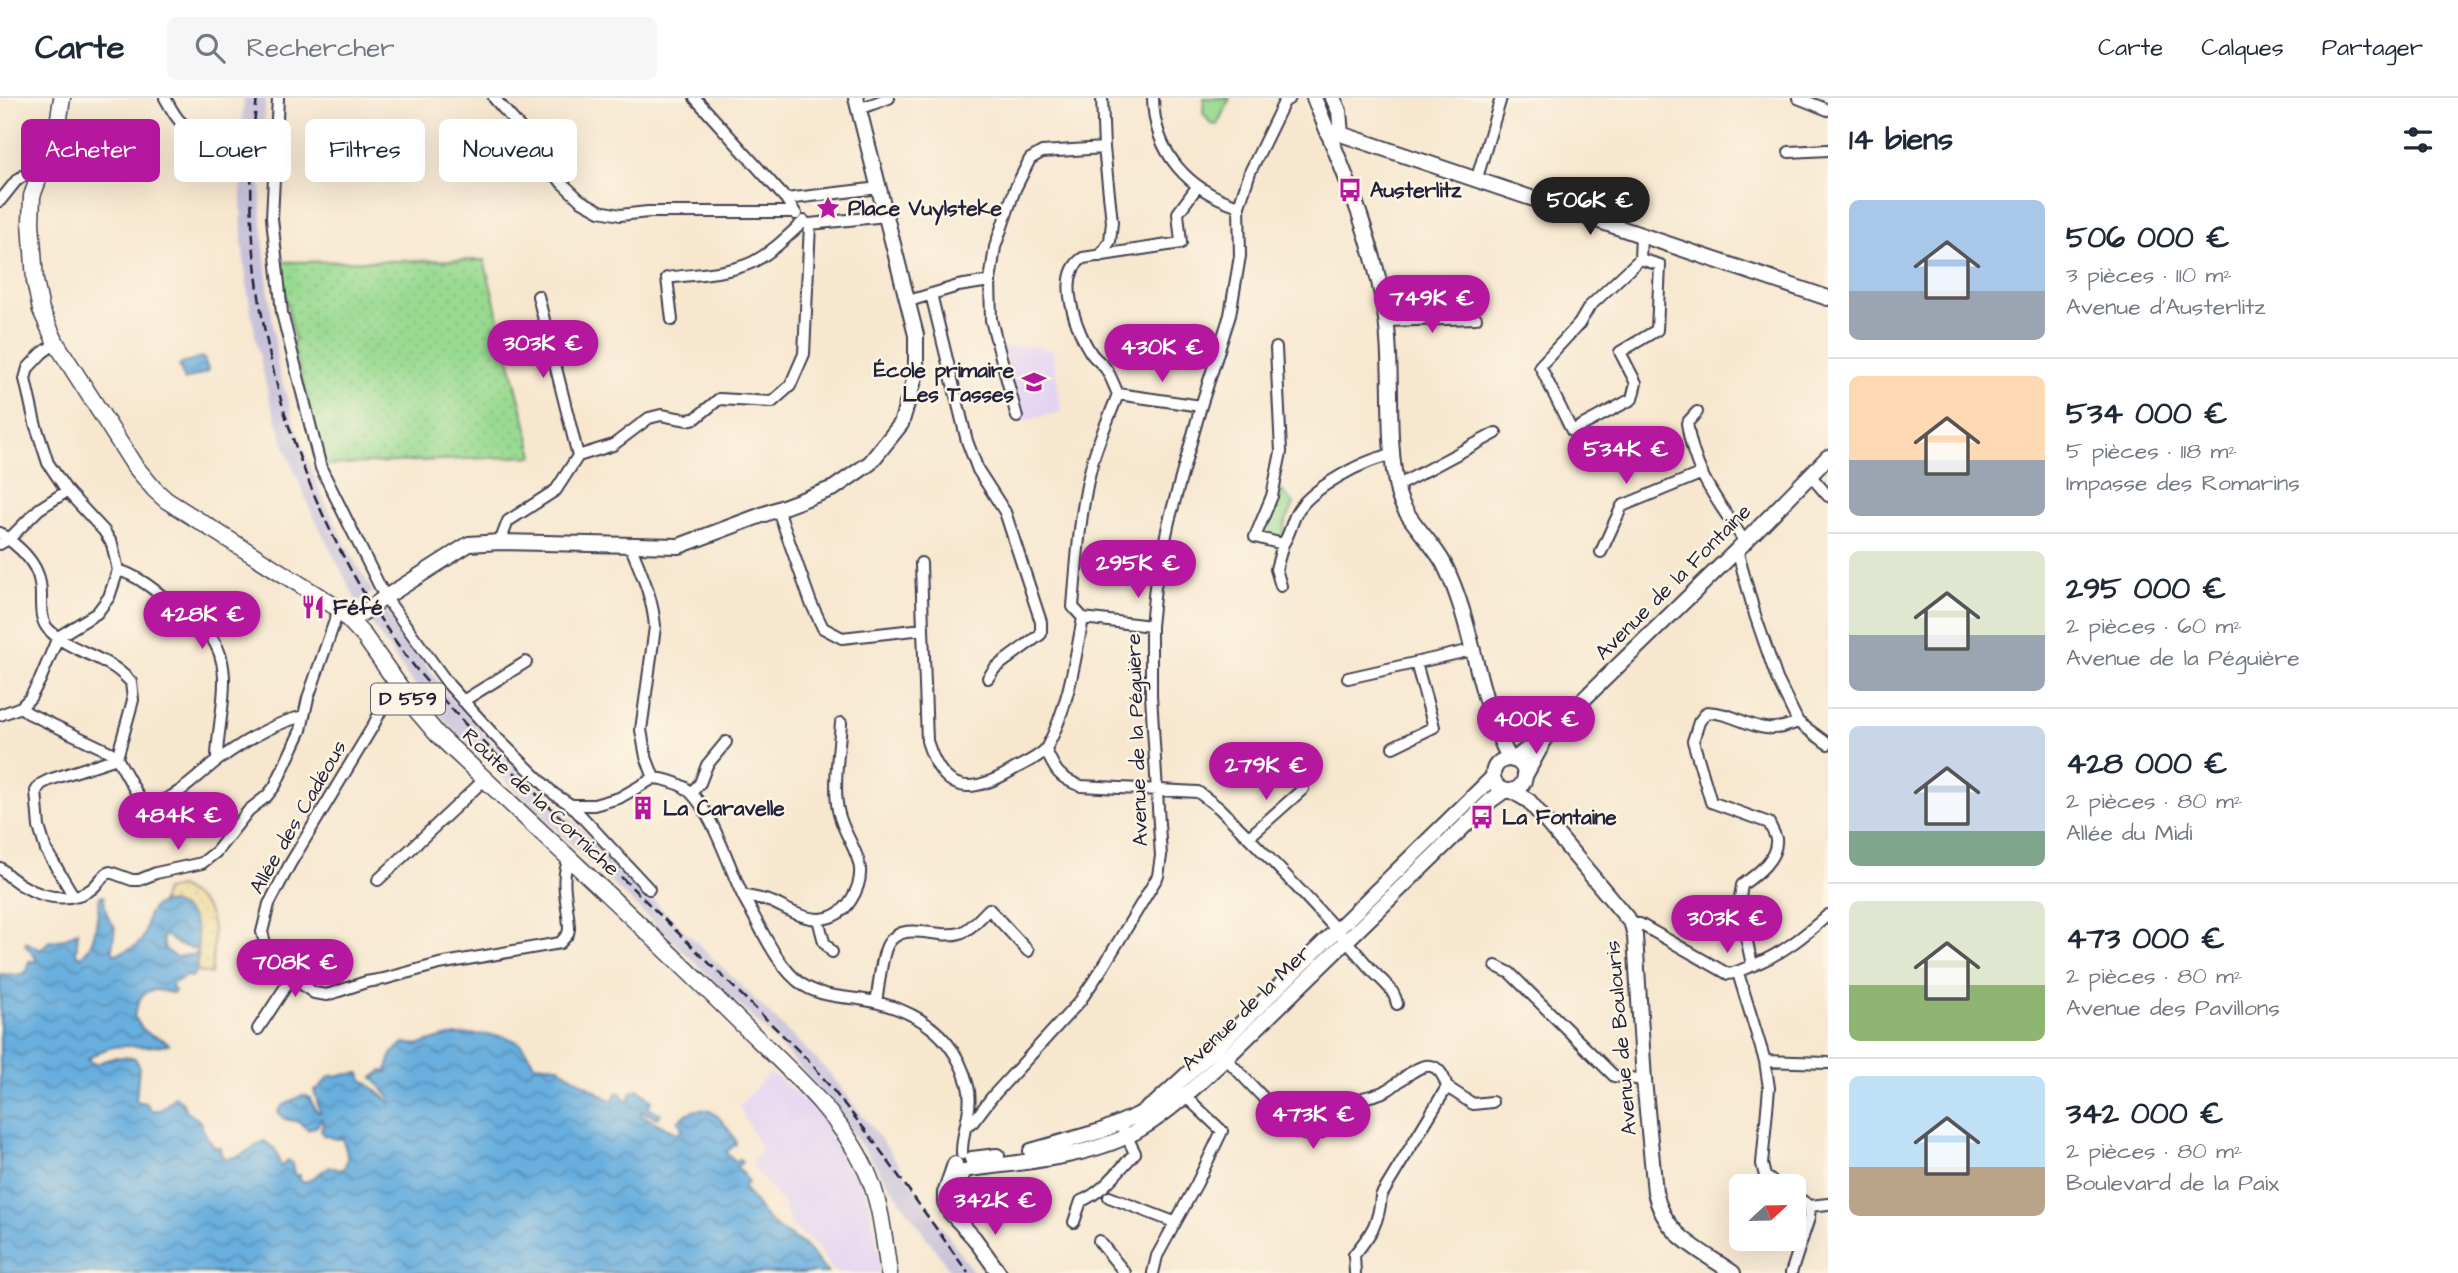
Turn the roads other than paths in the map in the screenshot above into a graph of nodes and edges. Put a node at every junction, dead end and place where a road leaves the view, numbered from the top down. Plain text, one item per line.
1 (62, 98) edge
2 (165, 98) edge
3 (278, 98) edge
4 (695, 98) edge
5 (889, 98) edge
6 (1102, 98) edge
7 (1153, 98) edge
8 (1290, 98) edge
9 (1314, 98) edge
10 (1332, 98) edge
11 (1501, 98) edge
12 (1798, 98) edge
13 (493, 99) edge
14 (857, 103) edge
15 (1828, 110) edge
16 (59, 119) edge
17 (178, 119) edge
18 (1334, 137) junction
19 (1104, 148) junction
20 (1828, 150) edge
21 (1789, 152) dead end
22 (21, 177) edge
23 (1476, 181) junction
24 (37, 182) edge
25 (1197, 187) junction
26 (879, 188) junction
27 (786, 199) junction
28 (0, 201) edge
29 (1238, 206) junction
30 (794, 212) junction
31 (886, 216) junction
32 (807, 223) junction
33 (1641, 236) junction
34 (1100, 256) junction
35 (1640, 259) junction
36 (990, 281) junction
37 (931, 294) junction
38 (538, 296) dead end
39 (1828, 298) edge
40 (909, 301) junction
41 (1476, 318) dead end
42 (672, 320) dead end
43 (1386, 321) junction
44 (56, 343) junction
45 (1276, 348) dead end
46 (1118, 394) junction
47 (1201, 406) junction
48 (1697, 412) dead end
49 (1017, 417) dead end
50 (1496, 433) dead end
51 (1391, 455) junction
52 (578, 456) junction
53 (1828, 457) edge
54 (1700, 474) junction
55 (1811, 475) junction
56 (1397, 486) junction
57 (67, 491) junction
58 (1828, 496) edge
59 (778, 510) junction
60 (3, 539) edge
61 (500, 541) junction
62 (1283, 544) junction
63 (630, 545) junction
64 (1741, 546) junction
65 (1601, 552) dead end
66 (921, 563) dead end
67 (118, 569) junction
68 (1450, 581) junction
69 (1282, 586) dead end
70 (383, 599) junction
71 (339, 609) junction
72 (356, 618) junction
73 (1083, 618) junction
74 (1151, 626) junction
75 (923, 629) junction
76 (58, 638) junction
77 (1472, 650) junction
78 (526, 662) dead end
79 (1416, 663) junction
80 (988, 678) dead end
81 (1348, 678) dead end
82 (396, 681) junction
83 (463, 701) junction
84 (21, 707) junction
85 (0, 715) edge
86 (304, 716) junction
87 (1798, 722) junction
88 (841, 723) dead end
89 (1547, 735) junction
90 (726, 742) dead end
91 (1828, 744) edge
92 (1393, 747) dead end
93 (1046, 750) junction
94 (117, 758) junction
95 (217, 761) junction
96 (1503, 765) junction
97 (654, 778) junction
98 (485, 779) junction
99 (1516, 785) junction
100 (1157, 788) junction
101 (1303, 789) dead end
102 (691, 793) junction
103 (571, 805) junction
104 (1249, 837) junction
105 (570, 858) junction
106 (0, 869) edge
107 (378, 880) dead end
108 (649, 889) dead end
109 (73, 895) junction
110 (743, 895) junction
111 (1828, 915) edge
112 (818, 919) junction
113 (1632, 924) junction
114 (1336, 928) junction
115 (1348, 940) junction
116 (1028, 951) dead end
117 (832, 952) dead end
118 (1752, 965) junction
119 (1496, 966) dead end
120 (1738, 973) junction
121 (292, 977) junction
122 (876, 1002) junction
123 (1397, 1004) dead end
124 (258, 1029) dead end
125 (1221, 1054) junction
126 (1765, 1061) junction
127 (1828, 1063) edge
128 (1644, 1080) junction
129 (1447, 1087) junction
130 (1181, 1091) junction
131 (969, 1097) junction
132 (992, 1097) junction
133 (1492, 1102) dead end
134 (966, 1126) junction
135 (1124, 1130) junction
136 (965, 1163) junction
137 (1764, 1174) edge
138 (1109, 1198) dead end
139 (1806, 1203) edge
140 (1828, 1204) edge
141 (1810, 1206) junction
142 (1074, 1222) dead end
143 (1174, 1222) junction
144 (1098, 1241) dead end
145 (889, 1273) edge
146 (999, 1273) edge
147 (1125, 1273) edge
148 (1153, 1273) edge
149 (1355, 1273) edge
150 (1733, 1273) edge
151 (1791, 1273) edge

1 - 16 main road, Route de la Corniche / D 559
2 - 17 street
3 - 70 street
4 - 27 street
5 - 14 street
6 - 19 street
7 - 25 street
8 - 29 street, Avenue de la Péguière
9 - 18 street
10 - 18 street
11 - 23 street
12 - 15 street
13 - 30 street
14 - 26 street
18 - 23 street
18 - 43 street
19 - 34 street
19 - 36 street
20 - 21 street
22 - 28 street
23 - 33 street
24 - 44 main road, Route de la Corniche / D 559
25 - 29 street
25 - 34 street
26 - 27 street
26 - 31 street
27 - 30 street
29 - 47 street, Avenue de la Péguière
30 - 32 street
31 - 32 street
31 - 40 street
32 - 42 street
32 - 52 street
33 - 35 street
33 - 39 street
34 - 46 street
35 - 35 street
36 - 37 street
36 - 49 street
37 - 40 street
37 - 80 street
38 - 52 street
40 - 59 street
41 - 43 street
43 - 51 street
44 - 57 street
44 - 71 main road, Route de la Corniche / D 559
45 - 62 street
46 - 47 street
46 - 73 street
47 - 74 street, Avenue de la Péguière
48 - 54 street
50 - 56 street
51 - 56 street
51 - 62 street
51 - 68 street
52 - 61 street
53 - 55 street, Avenue de la Fontaine
54 - 64 street
54 - 65 street
55 - 58 street
55 - 64 street, Avenue de la Fontaine
56 - 68 street
57 - 60 street
57 - 67 street
59 - 63 street
59 - 75 street
60 - 76 street
61 - 63 street
61 - 70 street
62 - 69 street
63 - 97 street
64 - 87 street
64 - 89 street, Avenue de la Fontaine
66 - 75 street
67 - 76 street
67 - 95 street
68 - 77 street
70 - 72 street, bridge
70 - 83 street
71 - 72 main road, Route de la Corniche / D 559
71 - 86 street
72 - 82 main road, Route de la Corniche / D 559
73 - 74 street
73 - 93 street
74 - 100 street, Avenue de la Péguière
75 - 93 street
76 - 84 street
76 - 94 street
77 - 79 street
77 - 96 street
78 - 83 street
79 - 81 street
79 - 92 street
82 - 98 main road, Route de la Corniche / D 559
82 - 121 street, Allée des Cadéous
83 - 103 street
84 - 85 street
84 - 94 street
86 - 95 street
86 - 109 street
87 - 91 street
87 - 118 street
88 - 112 street
89 - 96 street, Avenue de la Fontaine
89 - 99 street, Avenue de la Fontaine
90 - 102 street
93 - 100 street
94 - 95 street
94 - 109 street
96 - 99 street
96 - 99 street
96 - 114 street, Avenue de la Mer
97 - 102 street
97 - 103 street
98 - 105 main road, Route de la Corniche / D 559
98 - 107 street
99 - 113 street, Avenue de Boulouris
99 - 115 street, Avenue de la Mer
100 - 104 street
100 - 132 street, Avenue de la Péguière
101 - 104 street
102 - 110 street
103 - 108 street
104 - 114 street
105 - 121 street, Allée des Cadéous
105 - 145 main road, Route de la Corniche / D 559
106 - 109 street
110 - 112 street
110 - 122 street
111 - 118 street
112 - 117 street
113 - 120 street
113 - 128 street, Avenue de Boulouris
114 - 115 street
114 - 125 street, Avenue de la Mer
115 - 123 street
115 - 125 street, Avenue de la Mer
116 - 122 street
118 - 120 street
119 - 128 street
120 - 126 street
121 - 124 street
122 - 131 street
125 - 129 street
125 - 130 street, Avenue de la Mer
126 - 127 street
126 - 137 street
128 - 150 street, Avenue de Boulouris
129 - 133 street
129 - 149 street
130 - 135 street, Avenue de la Mer
130 - 143 street
131 - 132 street
131 - 134 street
132 - 134 street, Avenue de la Péguière
134 - 136 street
135 - 136 street, Avenue de la Mer
135 - 142 street
136 - 146 street
138 - 143 street
139 - 141 street
140 - 141 street
141 - 151 street
143 - 148 street
144 - 147 street

